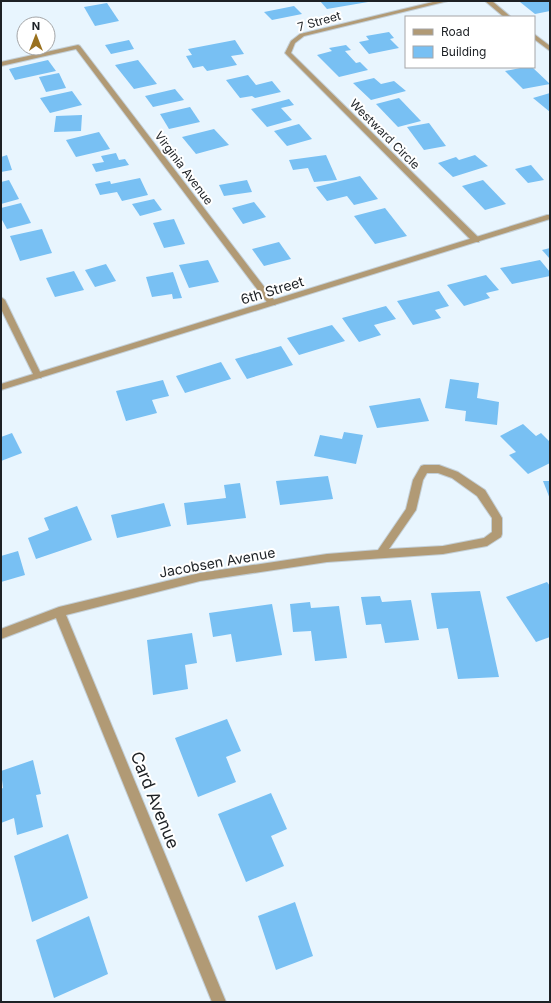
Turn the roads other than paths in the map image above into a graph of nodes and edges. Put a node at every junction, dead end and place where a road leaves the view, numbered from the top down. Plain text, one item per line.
1 (445, 1) edge
2 (488, 1) edge
3 (507, 16) edge
4 (535, 37) edge
5 (293, 41) joint
6 (550, 49) edge
7 (1, 64) edge
8 (550, 217) edge
9 (476, 240) junction
10 (1, 300) edge
11 (272, 303) junction
12 (38, 376) junction
13 (1, 387) edge
14 (381, 554) junction
15 (58, 612) junction
16 (1, 634) edge
17 (219, 1002) edge

1 - 5 street, 7 Street
2 - 3 street
4 - 6 street
5 - 9 street, Westward Circle
7 - 11 street, Virginia Avenue
8 - 9 street, 6th Street
9 - 11 street, 6th Street
10 - 12 street
11 - 12 street, 6th Street
12 - 13 street, 6th Street
14 - 14 street, Jacobsen Avenue
14 - 15 street, Jacobsen Avenue
15 - 16 street, Jacobsen Avenue
15 - 17 street, Card Avenue

